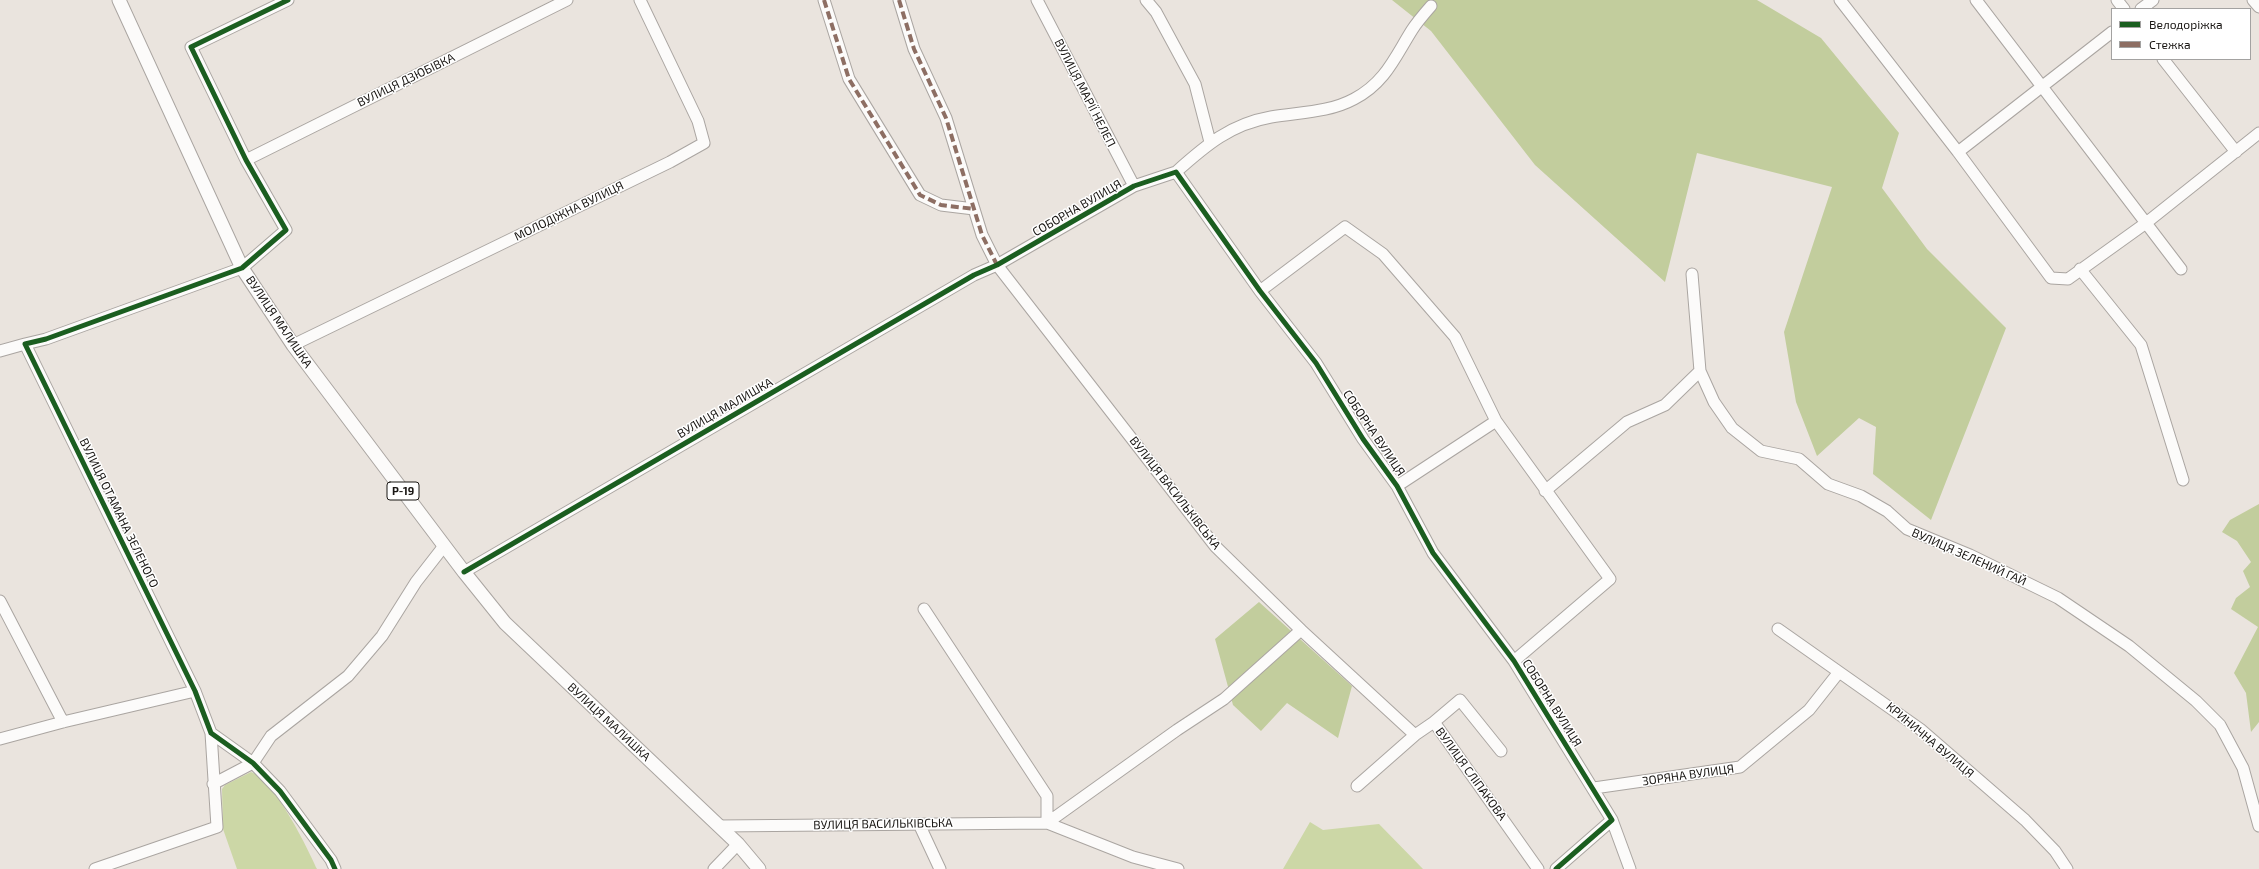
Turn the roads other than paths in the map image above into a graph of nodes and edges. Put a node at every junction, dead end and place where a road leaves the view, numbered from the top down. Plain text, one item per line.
1 (119, 0) edge
2 (288, 0) edge
3 (567, 0) edge
4 (640, 0) edge
5 (824, 0) edge
6 (899, 0) edge
7 (1037, 0) edge
8 (1146, 0) edge
9 (1840, 0) edge
10 (1976, 0) edge
11 (2153, 0) edge
12 (2253, 0) edge
13 (1431, 6) dead end
14 (2142, 8) edge
15 (2259, 8) edge
16 (2111, 33) edge
17 (2164, 60) edge
18 (2042, 86) junction
19 (2259, 133) edge
20 (1210, 142) junction
21 (1958, 152) junction
22 (2236, 152) junction
23 (246, 160) junction
24 (1176, 172) junction
25 (1134, 186) junction
26 (974, 209) junction
27 (2146, 222) junction
28 (997, 265) junction
29 (242, 268) junction
30 (2080, 269) junction
31 (2181, 269) dead end
32 (1692, 274) dead end
33 (1260, 291) junction
34 (25, 344) junction
35 (293, 345) junction
36 (0, 351) edge
37 (1700, 371) junction
38 (1496, 421) junction
39 (2183, 480) dead end
40 (1397, 486) junction
41 (1545, 491) junction
42 (444, 546) junction
43 (464, 572) junction
44 (0, 601) edge
45 (924, 609) dead end
46 (1778, 628) dead end
47 (1301, 630) junction
48 (1514, 661) junction
49 (1839, 672) junction
50 (195, 691) junction
51 (63, 722) junction
52 (1434, 722) junction
53 (210, 732) junction
54 (1415, 735) junction
55 (0, 740) edge
56 (1501, 750) dead end
57 (253, 763) junction
58 (213, 784) junction
59 (1357, 786) dead end
60 (1594, 788) junction
61 (1612, 820) junction
62 (1047, 823) junction
63 (919, 824) junction
64 (719, 826) junction
65 (2259, 826) edge
66 (738, 844) junction
67 (95, 869) edge
68 (335, 869) edge
69 (714, 869) edge
70 (760, 869) edge
71 (940, 869) edge
72 (1178, 869) edge
73 (1538, 869) edge
74 (1556, 869) edge
75 (1630, 869) edge
76 (2067, 869) edge

1 - 29 main road, ВУЛИЦЯ МАЛИШКА / Р-19
2 - 23 street
3 - 23 street, ВУЛИЦЯ ДЗЮБІВКА
4 - 35 street, МОЛОДІЖНА ВУЛИЦЯ
5 - 26 street
6 - 26 street, ВУЛИЦЯ ВАСИЛЬКІВСЬКА
7 - 25 street, ВУЛИЦЯ МАРІЇ НЕЛЕП
8 - 20 street
9 - 21 street
10 - 18 street
11 - 14 street
12 - 15 street
13 - 20 street, СОБОРНА ВУЛИЦЯ
16 - 18 street
17 - 22 street
18 - 21 street
18 - 27 street
19 - 22 street
20 - 24 street, СОБОРНА ВУЛИЦЯ
21 - 30 street
22 - 27 street
23 - 29 street
24 - 25 street, СОБОРНА ВУЛИЦЯ
24 - 33 street, СОБОРНА ВУЛИЦЯ
25 - 28 street, СОБОРНА ВУЛИЦЯ
26 - 28 street, ВУЛИЦЯ ВАСИЛЬКІВСЬКА
27 - 30 street
27 - 31 street
28 - 43 street, ВУЛИЦЯ МАЛИШКА
28 - 47 street, ВУЛИЦЯ ВАСИЛЬКІВСЬКА
29 - 34 street
29 - 35 main road, ВУЛИЦЯ МАЛИШКА / Р-19
30 - 39 street
32 - 37 street, ВУЛИЦЯ ЗЕЛЕНИЙ ГАЙ
33 - 38 street, СОБОРНА ВУЛИЦЯ
33 - 40 street, СОБОРНА ВУЛИЦЯ
34 - 36 street
34 - 50 street, ВУЛИЦЯ ОТАМАНА ЗЕЛЕНОГО
35 - 42 main road, ВУЛИЦЯ МАЛИШКА / Р-19
37 - 41 street
37 - 65 street, ВУЛИЦЯ ЗЕЛЕНИЙ ГАЙ
38 - 40 street
38 - 41 street, СОБОРНА ВУЛИЦЯ
40 - 48 street, СОБОРНА ВУЛИЦЯ
41 - 48 street, СОБОРНА ВУЛИЦЯ
42 - 43 main road, ВУЛИЦЯ МАЛИШКА / Р-19
42 - 57 street
43 - 64 main road, ВУЛИЦЯ МАЛИШКА / Р-19
44 - 51 street
45 - 62 street
46 - 49 street, КРИНИЧНА ВУЛИЦЯ
47 - 54 street, ВУЛИЦЯ ВАСИЛЬКІВСЬКА
47 - 62 street
48 - 60 street, СОБОРНА ВУЛИЦЯ
49 - 60 street, ЗОРЯНА ВУЛИЦЯ
49 - 76 street, КРИНИЧНА ВУЛИЦЯ
50 - 51 street
50 - 53 street, ВУЛИЦЯ ОТАМАНА ЗЕЛЕНОГО
51 - 55 street
52 - 54 street, ВУЛИЦЯ СЛІПАКОВА
52 - 56 street
52 - 73 street, ВУЛИЦЯ СЛІПАКОВА
53 - 57 street
53 - 58 street, ВУЛИЦЯ ОТАМАНА ЗЕЛЕНОГО
54 - 59 street, ВУЛИЦЯ СЛІПАКОВА
57 - 58 street
57 - 68 street
58 - 67 street, ВУЛИЦЯ ОТАМАНА ЗЕЛЕНОГО
60 - 61 street, СОБОРНА ВУЛИЦЯ
61 - 74 street
61 - 75 street
62 - 63 street, ВУЛИЦЯ ВАСИЛЬКІВСЬКА
62 - 72 street, ВУЛИЦЯ ВАСИЛЬКІВСЬКА
63 - 64 street, ВУЛИЦЯ ВАСИЛЬКІВСЬКА
63 - 71 street
64 - 66 main road, ВУЛИЦЯ МАЛИШКА / Р-19
66 - 69 street
66 - 70 main road, ВУЛИЦЯ МАЛИШКА / Р-19

